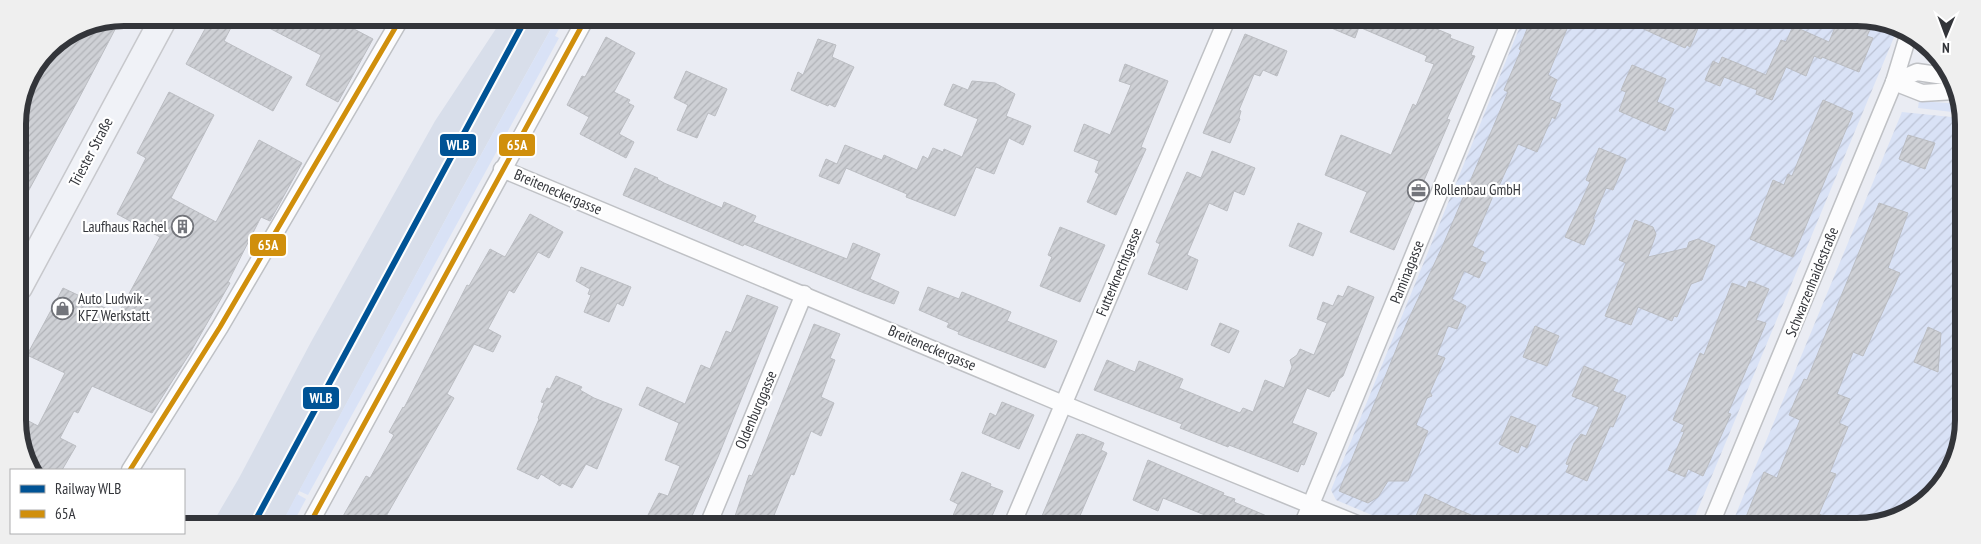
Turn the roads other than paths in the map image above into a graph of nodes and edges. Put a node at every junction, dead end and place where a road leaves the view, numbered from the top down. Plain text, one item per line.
1 (160, 26) edge
2 (395, 26) edge
3 (582, 26) edge
4 (1224, 26) edge
5 (1508, 26) edge
6 (1907, 40) edge
7 (1937, 69) edge
8 (1894, 82) junction
9 (1949, 91) edge
10 (502, 169) junction
11 (26, 274) edge
12 (804, 294) junction
13 (1063, 404) junction
14 (131, 469) edge
15 (1310, 505) junction
16 (312, 518) edge
17 (711, 518) edge
18 (1015, 518) edge
19 (1305, 518) edge
20 (1342, 518) edge
21 (1713, 518) edge

1 - 11 main road, Triester Straße
2 - 14 street
3 - 10 street
4 - 13 street, Futterknechtgasse
5 - 15 street, Paminagasse
6 - 8 street, Schwarzenhaidestraße
7 - 8 street
8 - 9 street
8 - 21 street, Schwarzenhaidestraße
10 - 12 street, Breiteneckergasse
10 - 16 street
12 - 13 street, Breiteneckergasse
12 - 17 street, Oldenburggasse
13 - 15 street, Breiteneckergasse
13 - 18 street, Futterknechtgasse
15 - 19 street, Paminagasse
15 - 20 street, Breiteneckergasse

